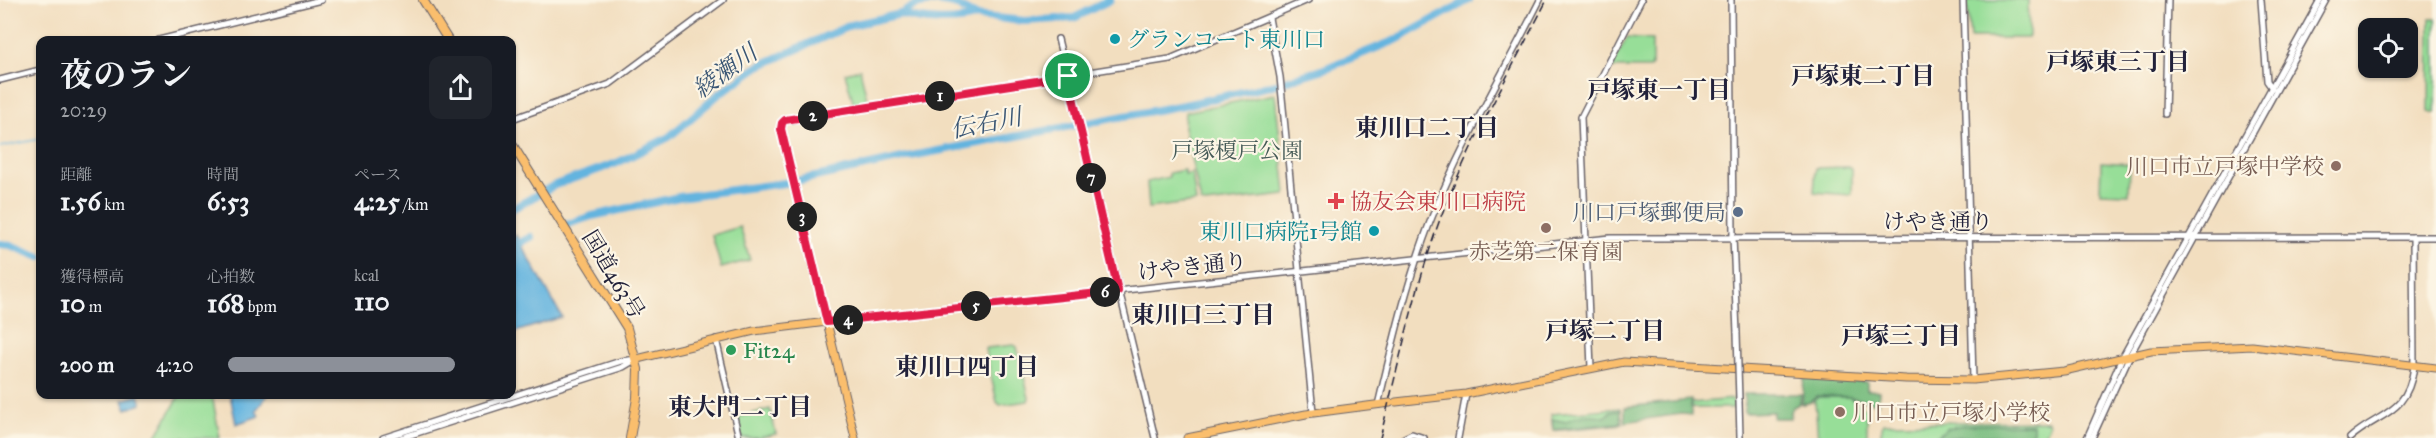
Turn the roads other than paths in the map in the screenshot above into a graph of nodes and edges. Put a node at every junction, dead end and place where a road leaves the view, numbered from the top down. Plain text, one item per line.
1 (321, 0) edge
2 (423, 0) edge
3 (723, 0) edge
4 (1308, 0) edge
5 (1540, 0) edge
6 (1641, 0) edge
7 (1731, 0) edge
8 (1963, 0) edge
9 (2168, 0) edge
10 (2261, 0) edge
11 (2320, 0) edge
12 (2326, 0) edge
13 (1269, 18) junction
14 (175, 36) edge
15 (446, 36) edge
16 (1058, 39) dead end
17 (36, 71) edge
18 (1068, 76) junction
19 (0, 80) edge
20 (2272, 88) junction
21 (2165, 114) dead end
22 (516, 118) edge
23 (516, 150) edge
24 (1733, 237) junction
25 (2413, 237) junction
26 (2436, 237) edge
27 (1969, 238) junction
28 (2187, 238) junction
29 (2196, 238) junction
30 (1586, 240) junction
31 (1418, 259) junction
32 (1299, 271) junction
33 (1118, 291) junction
34 (827, 322) junction
35 (716, 339) junction
36 (2126, 357) junction
37 (637, 359) junction
38 (2414, 367) junction
39 (1591, 368) junction
40 (2436, 368) edge
41 (1973, 380) junction
42 (1466, 394) junction
43 (516, 395) edge
44 (504, 399) edge
45 (1378, 405) junction
46 (1313, 412) junction
47 (383, 438) edge
48 (401, 438) edge
49 (630, 438) edge
50 (739, 438) edge
51 (855, 438) edge
52 (1155, 438) edge
53 (1187, 438) edge
54 (1404, 438) edge
55 (1424, 438) edge
56 (1458, 438) edge
57 (1740, 438) edge
58 (2087, 438) edge
59 (2092, 438) edge
60 (2350, 438) edge

1 - 14 street
2 - 15 highway
3 - 22 street
4 - 13 street
5 - 31 street
6 - 30 street
7 - 24 street
8 - 27 street
9 - 21 street
10 - 20 street
11 - 20 street
12 - 29 street
13 - 18 street
13 - 32 street
16 - 18 street
17 - 19 street
18 - 33 street
18 - 34 street
20 - 28 street
23 - 37 highway, 国道463号
24 - 27 street, けやき通り
24 - 30 street, けやき通り
24 - 57 street, bridge
25 - 26 street, けやき通り
25 - 29 street, けやき通り
25 - 38 street
27 - 28 street, けやき通り
27 - 41 street
28 - 29 street, けやき通り
28 - 36 street
29 - 36 street
30 - 31 street, けやき通り
30 - 39 street
31 - 32 street, けやき通り
31 - 45 street
32 - 33 street, けやき通り
32 - 46 street
33 - 34 street, けやき通り
33 - 52 street
34 - 35 main road
34 - 51 main road
35 - 37 main road
35 - 50 street
36 - 38 main road
36 - 41 main road
36 - 58 street
36 - 59 street
37 - 43 street
37 - 48 street
37 - 49 highway, 国道463号
38 - 40 main road
38 - 60 street
39 - 41 main road
39 - 42 main road
42 - 45 main road
42 - 56 street
44 - 47 street
45 - 46 main road
46 - 53 main road
54 - 55 street

